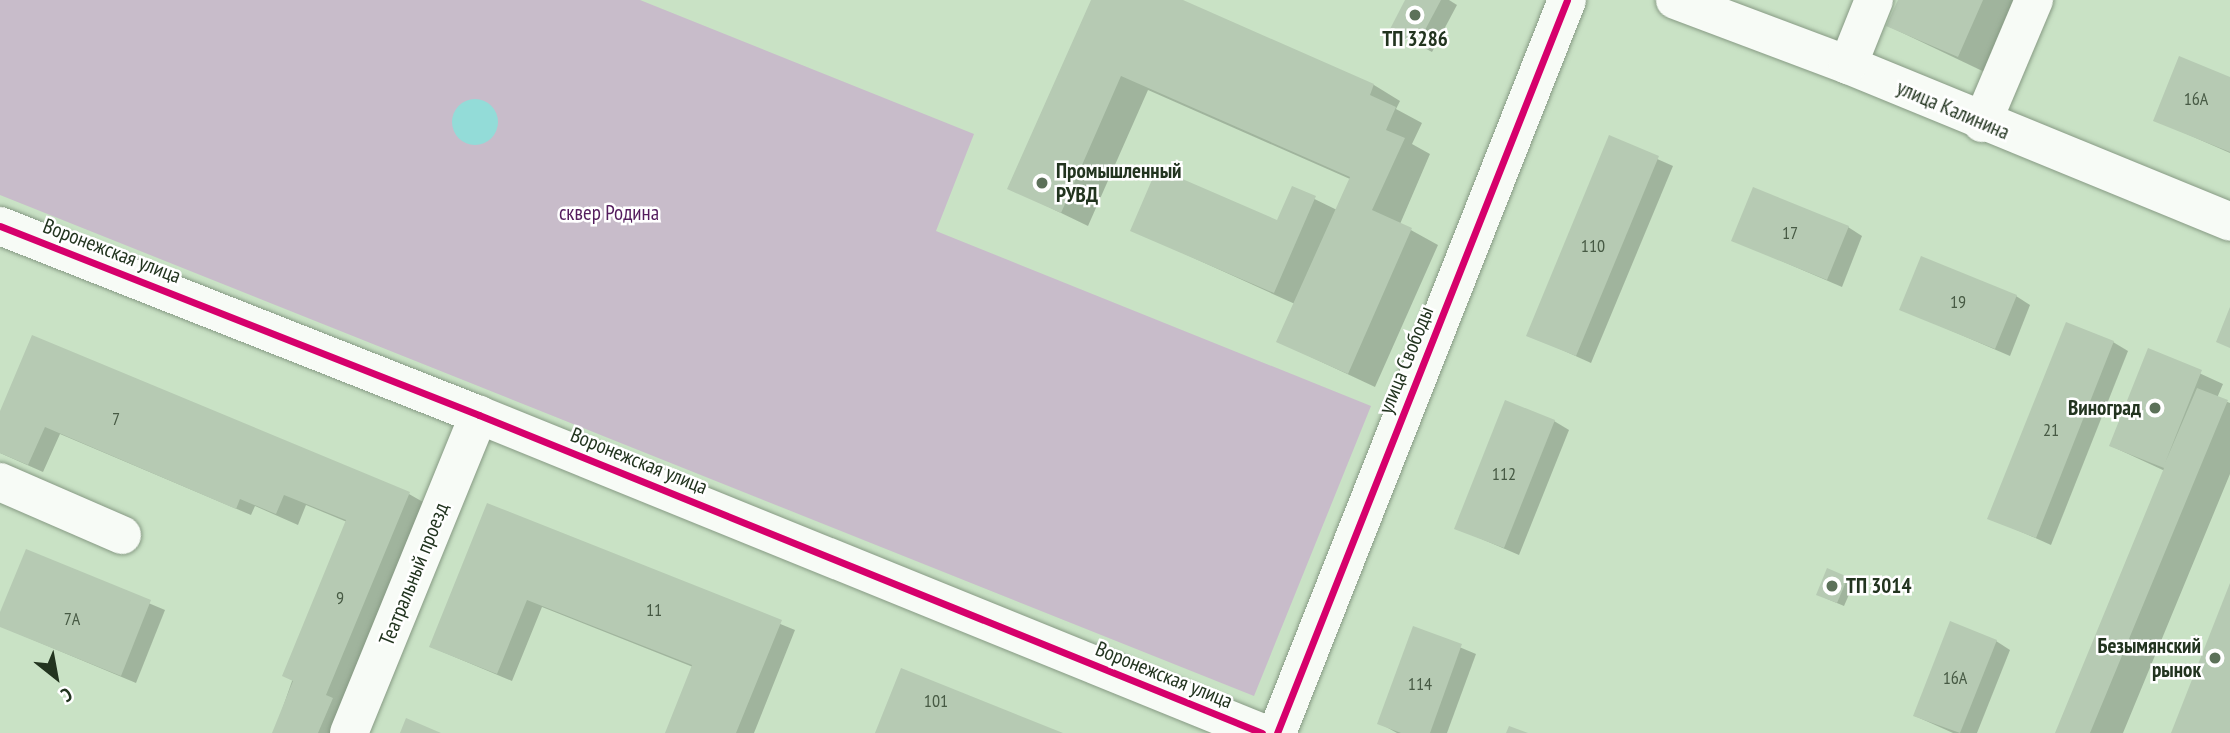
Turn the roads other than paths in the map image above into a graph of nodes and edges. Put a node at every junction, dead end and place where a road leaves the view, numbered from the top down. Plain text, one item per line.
1 (1567, 0) edge
2 (1675, 0) edge
3 (1874, 0) edge
4 (2034, 0) edge
5 (1848, 65) junction
6 (1982, 123) junction
7 (2230, 222) edge
8 (1, 229) edge
9 (479, 415) junction
10 (0, 482) edge
11 (122, 535) dead end
12 (349, 733) edge
13 (1262, 733) edge
14 (1277, 733) edge

1 - 14 street, улица Свободы
2 - 5 street, улица Калинина
3 - 5 street
4 - 6 street
5 - 6 street, улица Калинина
6 - 7 street, улица Калинина
8 - 9 street, Воронежская улица
9 - 12 street, Театральный проезд
9 - 13 street, Воронежская улица
10 - 11 street

